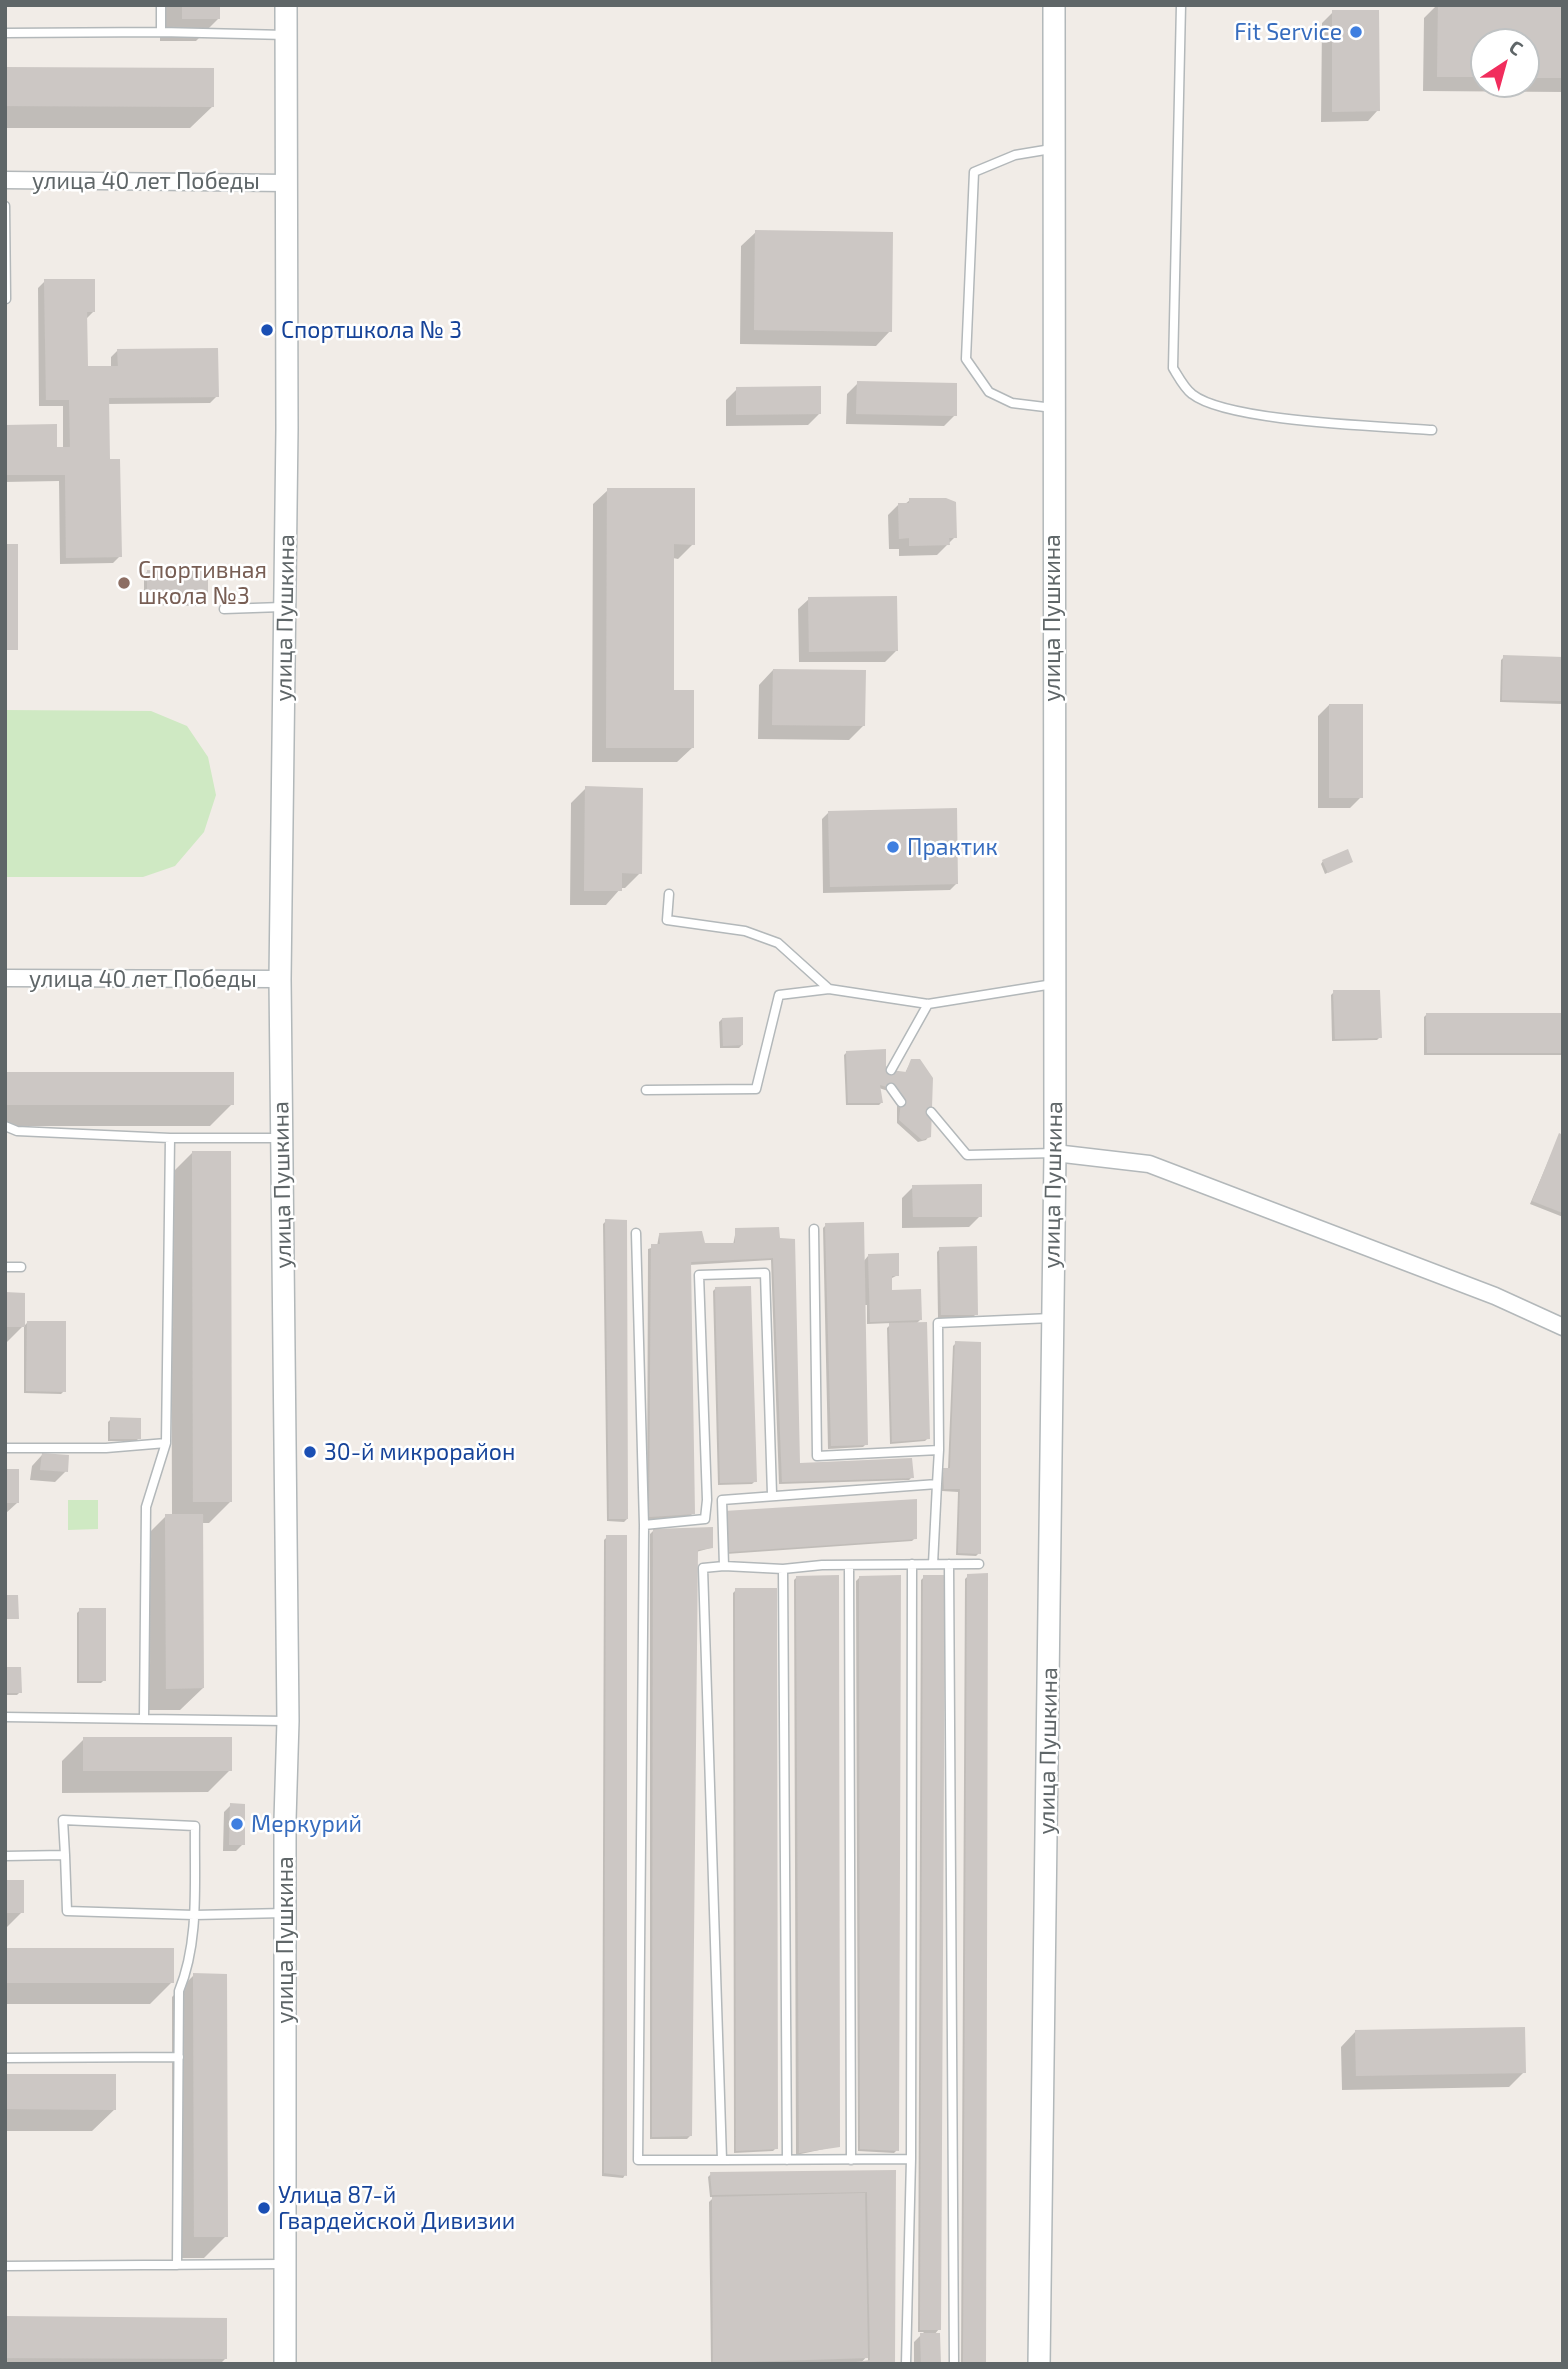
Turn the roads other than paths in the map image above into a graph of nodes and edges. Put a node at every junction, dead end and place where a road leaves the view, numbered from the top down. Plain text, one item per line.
1 (161, 5) edge
2 (286, 5) edge
3 (1054, 5) edge
4 (1181, 5) edge
5 (161, 32) junction
6 (5, 33) edge
7 (286, 35) junction
8 (1054, 148) junction
9 (5, 180) edge
10 (287, 183) junction
11 (5, 206) edge
12 (6, 299) edge
13 (1053, 408) junction
14 (1432, 430) dead end
15 (285, 607) junction
16 (224, 610) dead end
17 (669, 894) dead end
18 (5, 978) edge
19 (280, 979) junction
20 (1053, 984) junction
21 (829, 989) junction
22 (928, 1004) junction
23 (891, 1070) dead end
24 (891, 1088) dead end
25 (646, 1090) dead end
26 (901, 1102) dead end
27 (931, 1112) dead end
28 (5, 1126) edge
29 (170, 1138) junction
30 (282, 1138) junction
31 (1055, 1153) junction
32 (814, 1229) dead end
33 (636, 1233) dead end
34 (5, 1267) edge
35 (21, 1267) dead end
36 (1051, 1318) junction
37 (1563, 1327) edge
38 (166, 1443) junction
39 (5, 1448) edge
40 (939, 1450) junction
41 (937, 1484) junction
42 (772, 1494) junction
43 (707, 1500) junction
44 (722, 1500) junction
45 (644, 1525) junction
46 (912, 1564) junction
47 (933, 1564) junction
48 (949, 1564) junction
49 (979, 1564) dead end
50 (849, 1565) junction
51 (724, 1566) junction
52 (783, 1569) junction
53 (5, 1717) edge
54 (144, 1717) junction
55 (288, 1721) junction
56 (65, 1855) junction
57 (5, 1856) edge
58 (286, 1913) junction
59 (194, 1915) junction
60 (179, 2057) junction
61 (5, 2058) edge
62 (911, 2159) junction
63 (722, 2160) junction
64 (787, 2160) junction
65 (851, 2160) junction
66 (284, 2264) junction
67 (177, 2265) junction
68 (5, 2266) edge
69 (285, 2364) edge
70 (906, 2364) edge
71 (954, 2364) edge
72 (1039, 2364) edge

1 - 5 lane
2 - 7 street, улица Пушкина
3 - 8 street, улица Пушкина
4 - 14 lane
5 - 6 lane
5 - 7 lane
7 - 10 street, улица Пушкина
8 - 13 street, улица Пушкина
8 - 13 lane
9 - 10 street, улица 40 лет Победы
10 - 15 street, улица Пушкина
11 - 12 lane
13 - 20 street, улица Пушкина
15 - 16 lane
15 - 19 street, улица Пушкина
17 - 21 lane
18 - 19 street, улица 40 лет Победы
19 - 30 street, улица Пушкина
20 - 22 lane
20 - 31 street, улица Пушкина
21 - 22 lane
21 - 25 lane
22 - 23 lane
24 - 26 lane
27 - 31 lane
28 - 29 lane
29 - 30 lane
29 - 38 lane
30 - 55 street, улица Пушкина
31 - 36 street, улица Пушкина
31 - 37 street
32 - 40 lane
33 - 45 lane
34 - 35 lane
36 - 40 lane
36 - 72 street, улица Пушкина
38 - 39 lane
38 - 54 lane
40 - 41 lane
41 - 42 lane
41 - 47 lane
42 - 43 lane
42 - 44 lane
43 - 44 lane
43 - 45 lane
44 - 51 lane
45 - 63 lane
46 - 47 lane
46 - 50 lane
46 - 62 lane
47 - 48 lane
48 - 49 lane
48 - 71 lane
50 - 52 lane
50 - 65 lane
51 - 52 lane
51 - 63 lane
52 - 64 lane
53 - 54 lane
54 - 55 lane
55 - 58 street, улица Пушкина
56 - 57 lane
56 - 59 lane
56 - 59 lane
58 - 59 lane
58 - 66 street, улица Пушкина
59 - 60 lane
60 - 61 lane
60 - 67 lane
62 - 65 lane
62 - 70 lane
63 - 64 lane
64 - 65 lane
66 - 67 lane
66 - 69 street, улица Пушкина
67 - 68 lane

